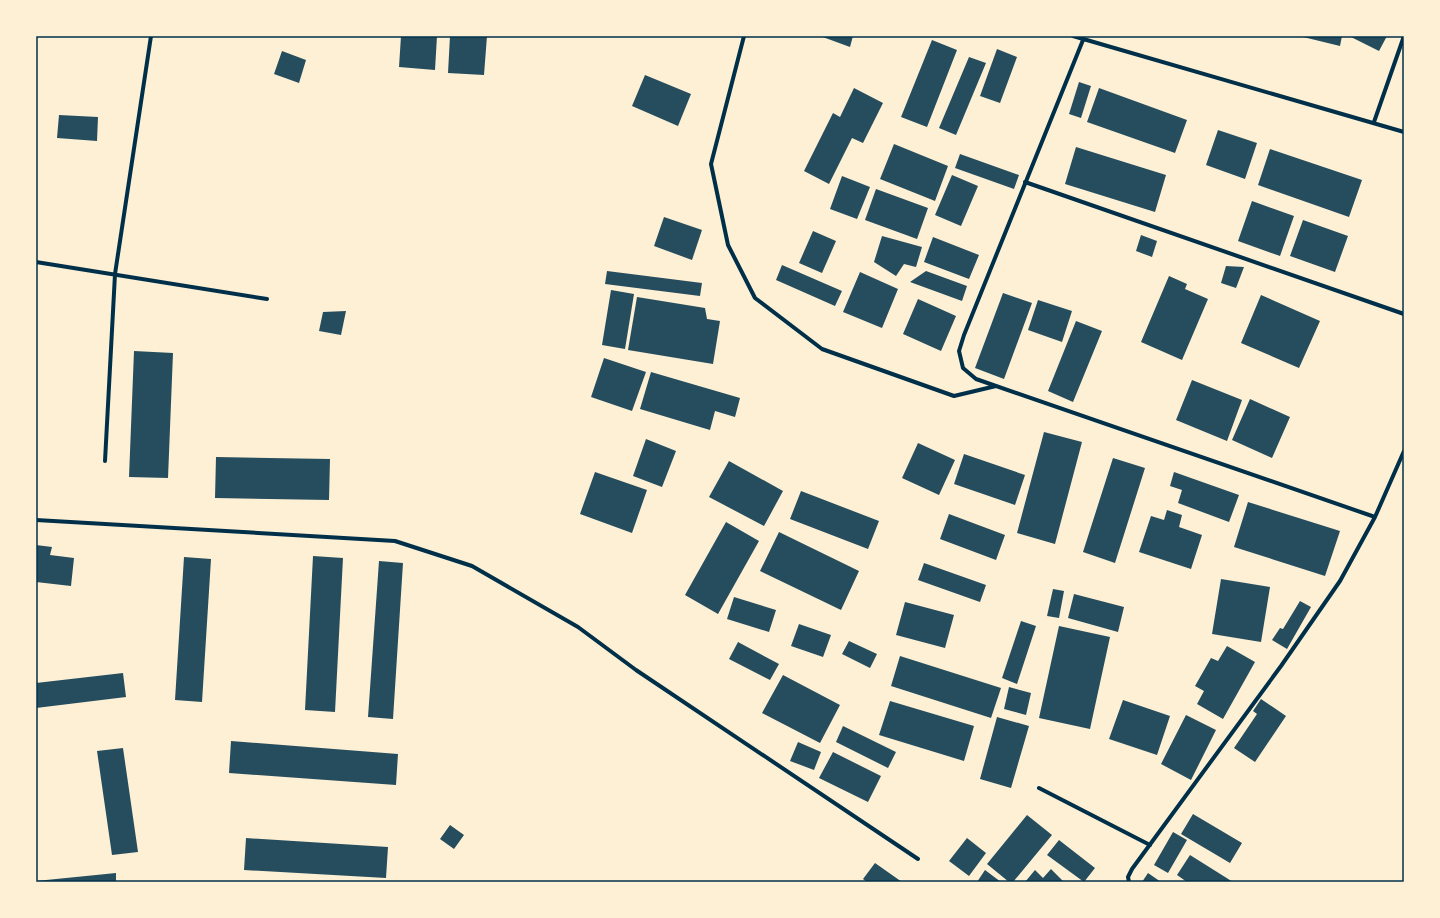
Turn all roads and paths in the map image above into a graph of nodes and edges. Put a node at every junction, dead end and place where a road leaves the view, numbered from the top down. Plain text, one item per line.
1 (151, 36) edge
2 (744, 36) edge
3 (1073, 36) edge
4 (1404, 36) edge
5 (1083, 40) junction
6 (1374, 122) junction
7 (1404, 132) edge
8 (1026, 182) junction
9 (36, 262) edge
10 (115, 274) junction
11 (267, 299) dead end
12 (1404, 314) edge
13 (998, 386) junction
14 (1404, 452) edge
15 (105, 461) dead end
16 (1375, 517) junction
17 (36, 520) edge
18 (1039, 788) dead end
19 (1150, 845) junction
20 (918, 859) dead end
21 (1129, 882) edge

1 - 10 street
2 - 13 street
3 - 5 street
4 - 6 street
5 - 6 street
5 - 8 street
6 - 7 street
8 - 12 street
8 - 13 street
9 - 10 street
10 - 11 street
10 - 15 street
13 - 16 street
14 - 16 street
16 - 19 street
17 - 20 street
18 - 19 street
19 - 21 street

